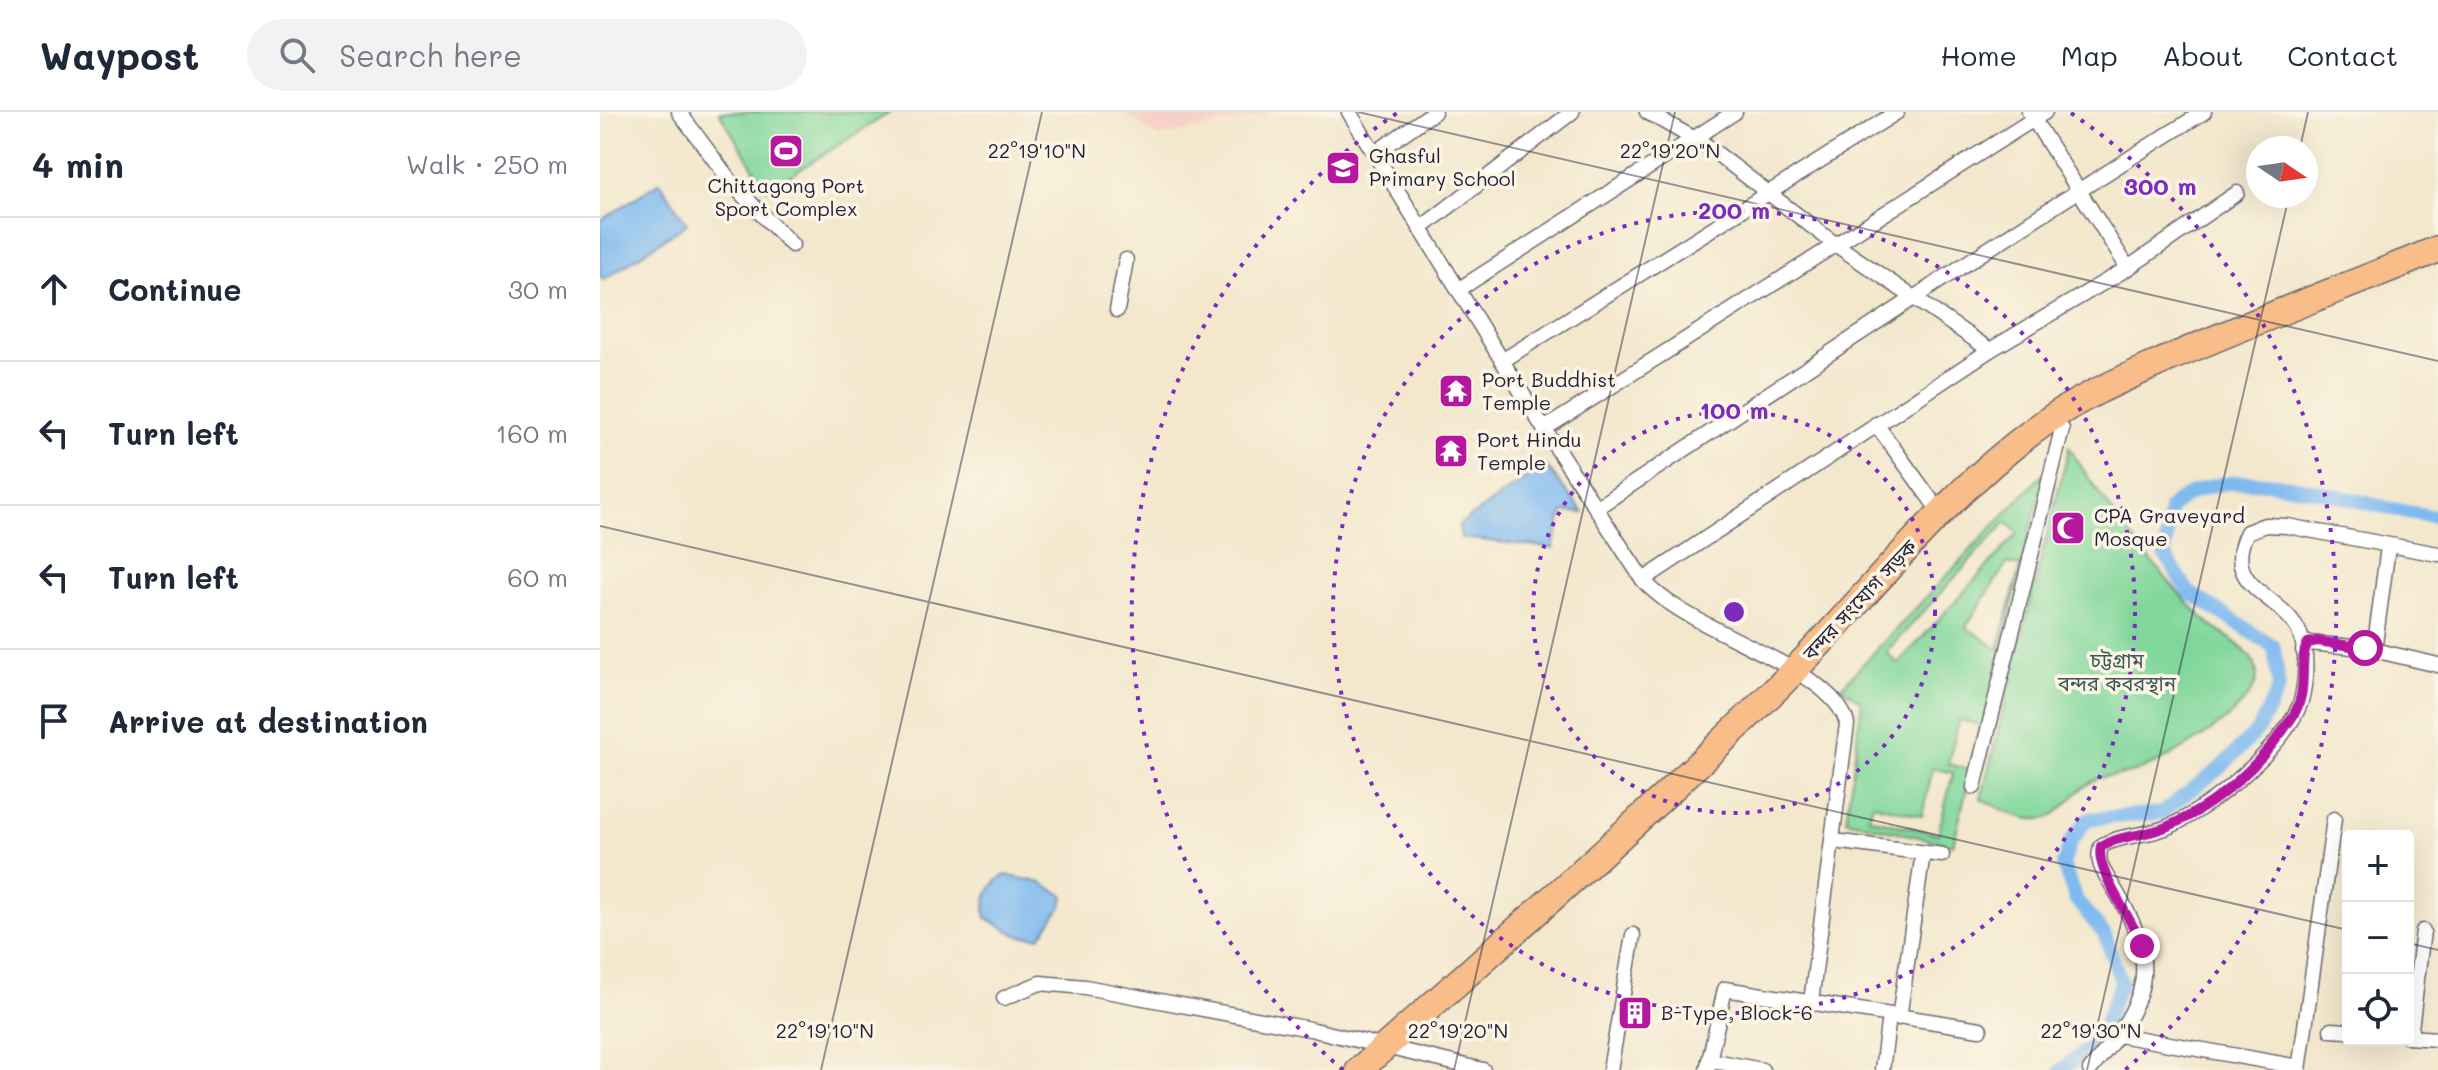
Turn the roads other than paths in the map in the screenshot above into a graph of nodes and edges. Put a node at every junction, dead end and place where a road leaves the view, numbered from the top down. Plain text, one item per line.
1 (679, 112) edge
2 (1349, 112) edge
3 (1434, 112) edge
4 (1572, 112) edge
5 (1647, 112) edge
6 (1735, 112) edge
7 (1897, 112) edge
8 (2204, 112) edge
9 (2036, 114) edge
10 (1694, 139) junction
11 (1375, 153) junction
12 (2079, 191) junction
13 (1769, 192) junction
14 (2237, 193) dead end
15 (1420, 229) junction
16 (1835, 244) junction
17 (792, 245) dead end
18 (2438, 249) edge
19 (1126, 260) dead end
20 (2438, 266) edge
21 (2128, 268) junction
22 (1458, 290) junction
23 (1916, 299) junction
24 (1117, 310) dead end
25 (1990, 350) junction
26 (1502, 361) junction
27 (1876, 424) junction
28 (1544, 429) junction
29 (2062, 429) junction
30 (1596, 508) junction
31 (1942, 515) junction
32 (2388, 547) junction
33 (2438, 554) edge
34 (1643, 580) junction
35 (2303, 650) junction
36 (2374, 651) junction
37 (2438, 665) edge
38 (1801, 674) junction
39 (1974, 787) dead end
40 (2334, 819) dead end
41 (1834, 841) junction
42 (1923, 853) junction
43 (1942, 855) dead end
44 (2423, 931) dead end
45 (1633, 935) dead end
46 (1004, 998) dead end
47 (2414, 999) edge
48 (1811, 1002) junction
49 (1894, 1017) junction
50 (1980, 1029) dead end
51 (2331, 1030) dead end
52 (2342, 1031) edge
53 (2119, 1035) junction
54 (2414, 1037) edge
55 (2438, 1039) edge
56 (1389, 1055) edge
57 (1708, 1065) edge
58 (1454, 1068) edge
59 (2299, 1068) edge
60 (1359, 1070) edge
61 (1483, 1070) edge
62 (1610, 1070) edge
63 (1762, 1070) edge
64 (1882, 1070) edge
65 (2090, 1070) edge

1 - 17 street
2 - 11 street
3 - 11 street
4 - 15 street
5 - 10 street
6 - 10 street
7 - 13 street
8 - 12 street
9 - 12 street
9 - 16 street
10 - 13 street
10 - 22 street
11 - 15 street
12 - 21 street
12 - 23 street
13 - 16 street
13 - 26 street
14 - 21 street
15 - 22 street
16 - 23 street
16 - 28 street
18 - 31 highway, বন্দর সংযোগ সড়ক
19 - 24 street
20 - 29 highway, বন্দর সংযোগ সড়ক
21 - 25 street
22 - 26 street
23 - 25 street
23 - 30 street
25 - 27 street
26 - 28 street
27 - 31 street
27 - 34 street
28 - 30 street
29 - 38 highway, বন্দর সংযোগ সড়ক
29 - 39 street
30 - 34 street
31 - 38 highway, বন্দর সংযোগ সড়ক
32 - 33 street
32 - 35 street
32 - 36 street
34 - 38 street
35 - 36 street
35 - 53 street
36 - 37 street
38 - 41 street
38 - 56 highway, বন্দর সংযোগ সড়ক
40 - 59 street
41 - 42 street
41 - 48 street
42 - 43 street
42 - 49 street
44 - 47 street
45 - 62 street
46 - 56 street
48 - 49 street
48 - 57 street
49 - 50 street
49 - 64 street
51 - 52 street
53 - 59 street
53 - 65 street
54 - 55 street
56 - 58 street
56 - 60 highway, বন্দর সংযোগ সড়ক
57 - 63 street
58 - 61 street

